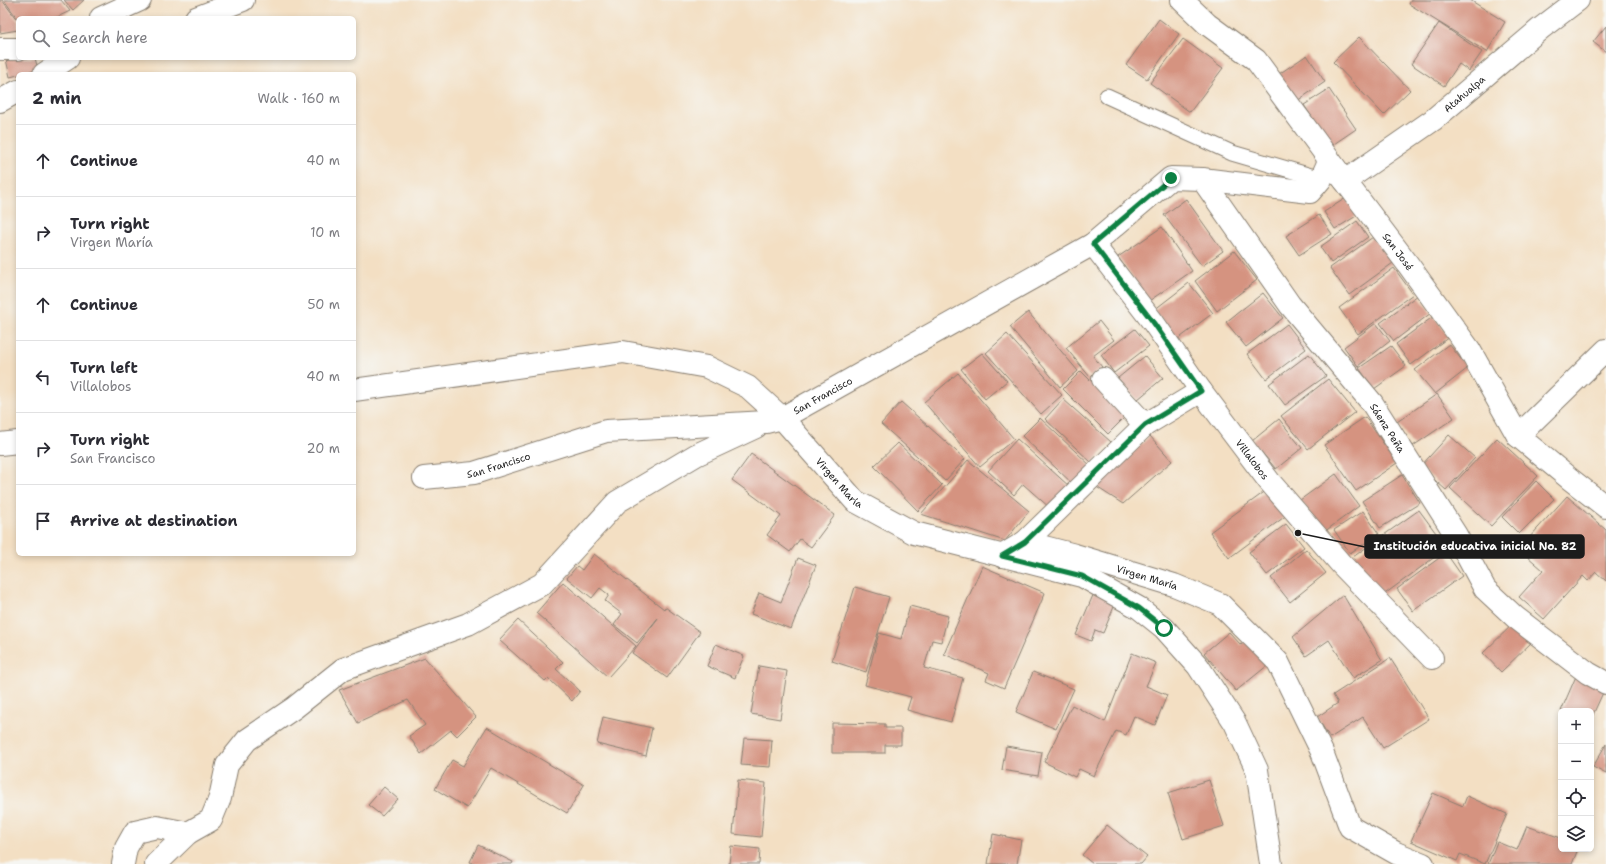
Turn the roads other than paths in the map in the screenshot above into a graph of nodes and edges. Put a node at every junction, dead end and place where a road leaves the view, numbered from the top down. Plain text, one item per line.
1 (140, 0) edge
2 (243, 0) edge
3 (1182, 0) edge
4 (1578, 0) edge
5 (105, 16) edge
6 (201, 16) edge
7 (0, 49) edge
8 (16, 49) edge
9 (65, 60) edge
10 (47, 72) edge
11 (1107, 96) dead end
12 (1321, 179) junction
13 (1202, 180) junction
14 (1345, 181) junction
15 (1093, 244) junction
16 (1606, 350) edge
17 (1103, 378) dead end
18 (356, 390) edge
19 (1201, 391) junction
20 (774, 420) junction
21 (1145, 425) junction
22 (1518, 436) junction
23 (16, 442) edge
24 (0, 444) edge
25 (424, 478) dead end
26 (1606, 506) edge
27 (1025, 542) junction
28 (1002, 556) junction
29 (1432, 658) dead end
30 (1606, 683) edge
31 (188, 833) junction
32 (123, 864) edge
33 (156, 864) edge
34 (1271, 864) edge
35 (1423, 864) edge

1 - 5 street
2 - 6 street
3 - 14 street, San José
4 - 14 street, Atahualpa
7 - 8 street
9 - 10 street
11 - 12 lane
12 - 13 street
12 - 14 street
13 - 15 street, San Francisco
13 - 30 street, Sáenz Peña
14 - 22 street, San José
15 - 19 street, Villalobos
15 - 20 street, San Francisco
16 - 22 street
17 - 21 street
18 - 20 street, Virgen María
19 - 21 street
19 - 29 street, Villalobos
20 - 25 street, San Francisco
20 - 28 street, Virgen María
20 - 31 street
21 - 27 street
22 - 26 street, San José
23 - 24 street
27 - 28 street
27 - 35 street, Virgen María
28 - 34 street, Virgen María
31 - 32 street
31 - 33 street

